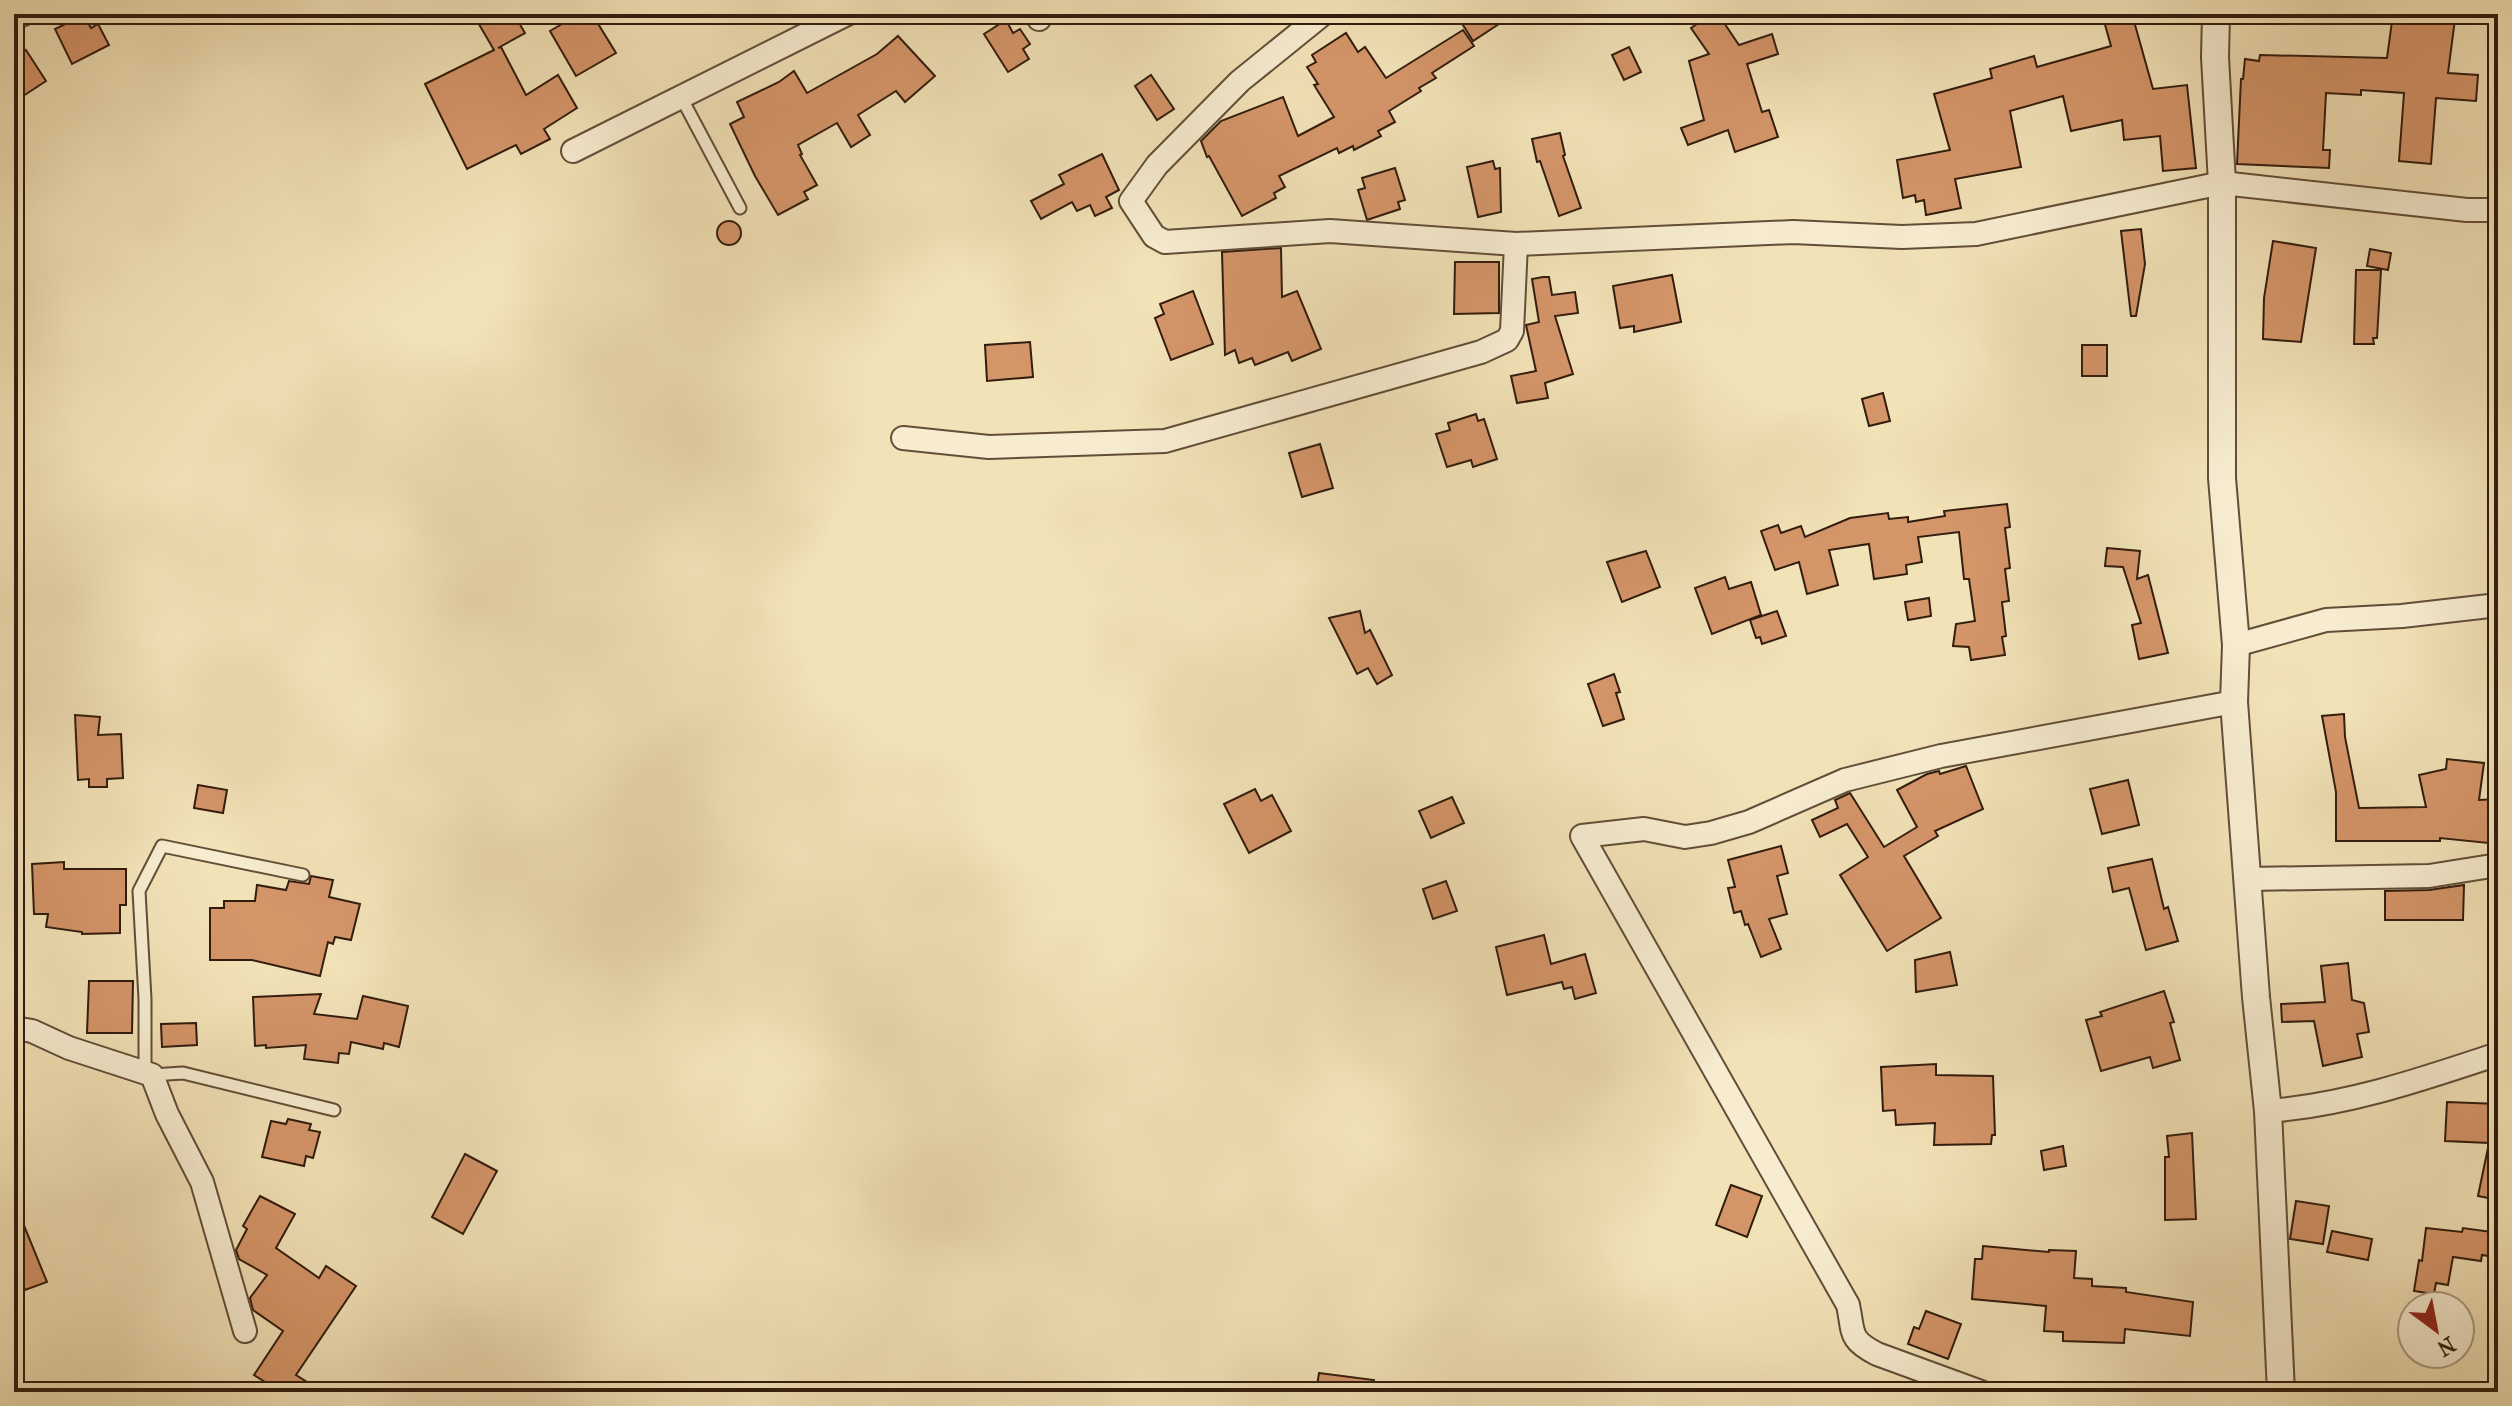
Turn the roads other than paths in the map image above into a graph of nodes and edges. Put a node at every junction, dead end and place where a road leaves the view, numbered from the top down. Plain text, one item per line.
1 (24, 14) edge
2 (847, 14) edge
3 (1323, 14) edge
4 (2216, 14) edge
5 (14, 18) edge
6 (681, 97) junction
7 (573, 151) dead end
8 (2222, 183) junction
9 (740, 208) dead end
10 (2498, 210) edge
11 (1516, 244) junction
12 (903, 438) dead end
13 (2498, 605) edge
14 (2236, 645) junction
15 (2234, 702) junction
16 (2498, 865) edge
17 (303, 875) dead end
18 (2249, 879) junction
19 (14, 1028) edge
20 (2498, 1054) edge
21 (148, 1074) junction
22 (334, 1110) dead end
23 (2268, 1111) junction
24 (245, 1331) dead end
25 (1981, 1392) edge
26 (2281, 1392) edge

1 - 5 street
2 - 6 street
3 - 11 street
4 - 8 street
6 - 7 street
6 - 9 lane
8 - 10 street
8 - 11 street
8 - 14 street
11 - 12 street
13 - 14 street
14 - 15 street
15 - 18 street
15 - 25 street
16 - 18 street
17 - 21 lane
18 - 23 street
19 - 21 street
20 - 23 street
21 - 22 lane
21 - 24 street
23 - 26 street

